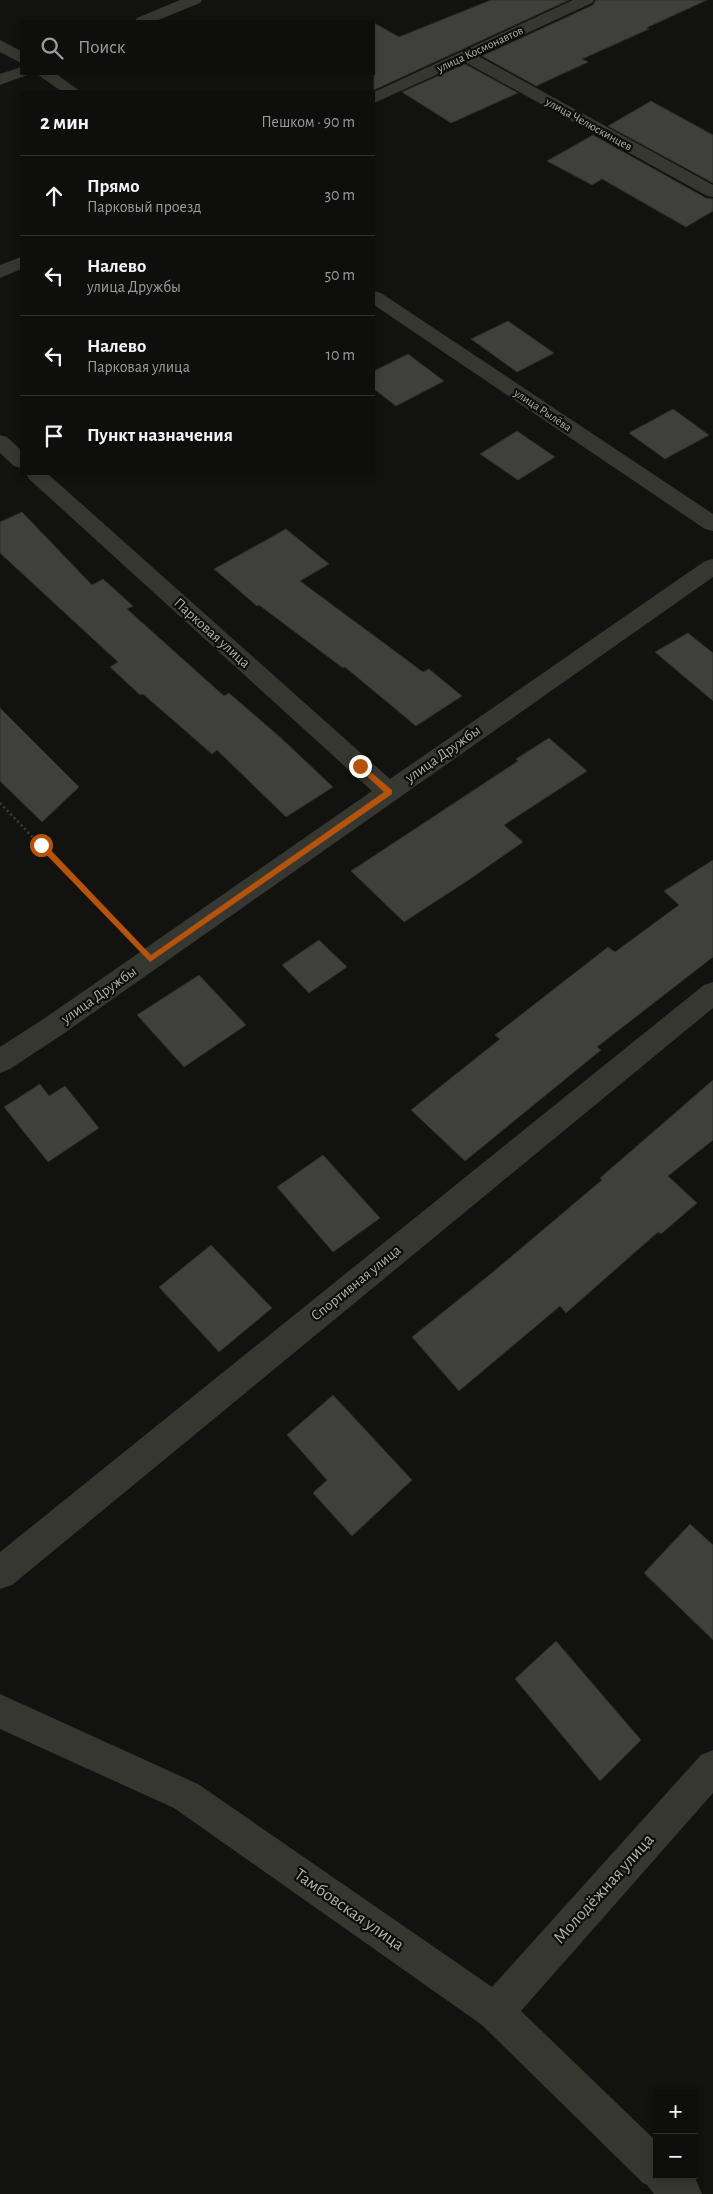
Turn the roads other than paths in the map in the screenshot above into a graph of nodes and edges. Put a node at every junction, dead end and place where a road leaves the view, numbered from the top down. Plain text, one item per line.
1 (194, 0) edge
2 (586, 0) edge
3 (145, 20) edge
4 (0, 45) edge
5 (466, 56) junction
6 (20, 57) edge
7 (20, 72) edge
8 (47, 75) edge
9 (0, 80) edge
10 (70, 90) edge
11 (375, 98) edge
12 (713, 192) edge
13 (20, 262) edge
14 (0, 272) edge
15 (375, 298) edge
16 (0, 442) edge
17 (20, 460) edge
18 (37, 475) edge
19 (713, 524) edge
20 (713, 566) edge
21 (389, 792) junction
22 (713, 993) edge
23 (0, 1061) edge
24 (0, 1573) edge
25 (0, 1711) edge
26 (713, 1767) edge
27 (495, 2012) junction
28 (653, 2165) edge
29 (667, 2179) edge
30 (682, 2194) edge

1 - 3 street
2 - 5 street, улица Космонавтов
4 - 6 street
5 - 11 street, улица Космонавтов
5 - 12 street, улица Челюскинцев
7 - 9 street
8 - 10 street
13 - 14 street
15 - 19 street, улица Рылёва
16 - 17 street
18 - 21 street, Парковая улица
20 - 21 street, улица Дружбы
21 - 23 street, улица Дружбы
22 - 24 street, Спортивная улица
25 - 27 street, Тамбовская улица
26 - 27 street, Молодёжная улица
27 - 28 street, Тамбовская улица
29 - 30 street

